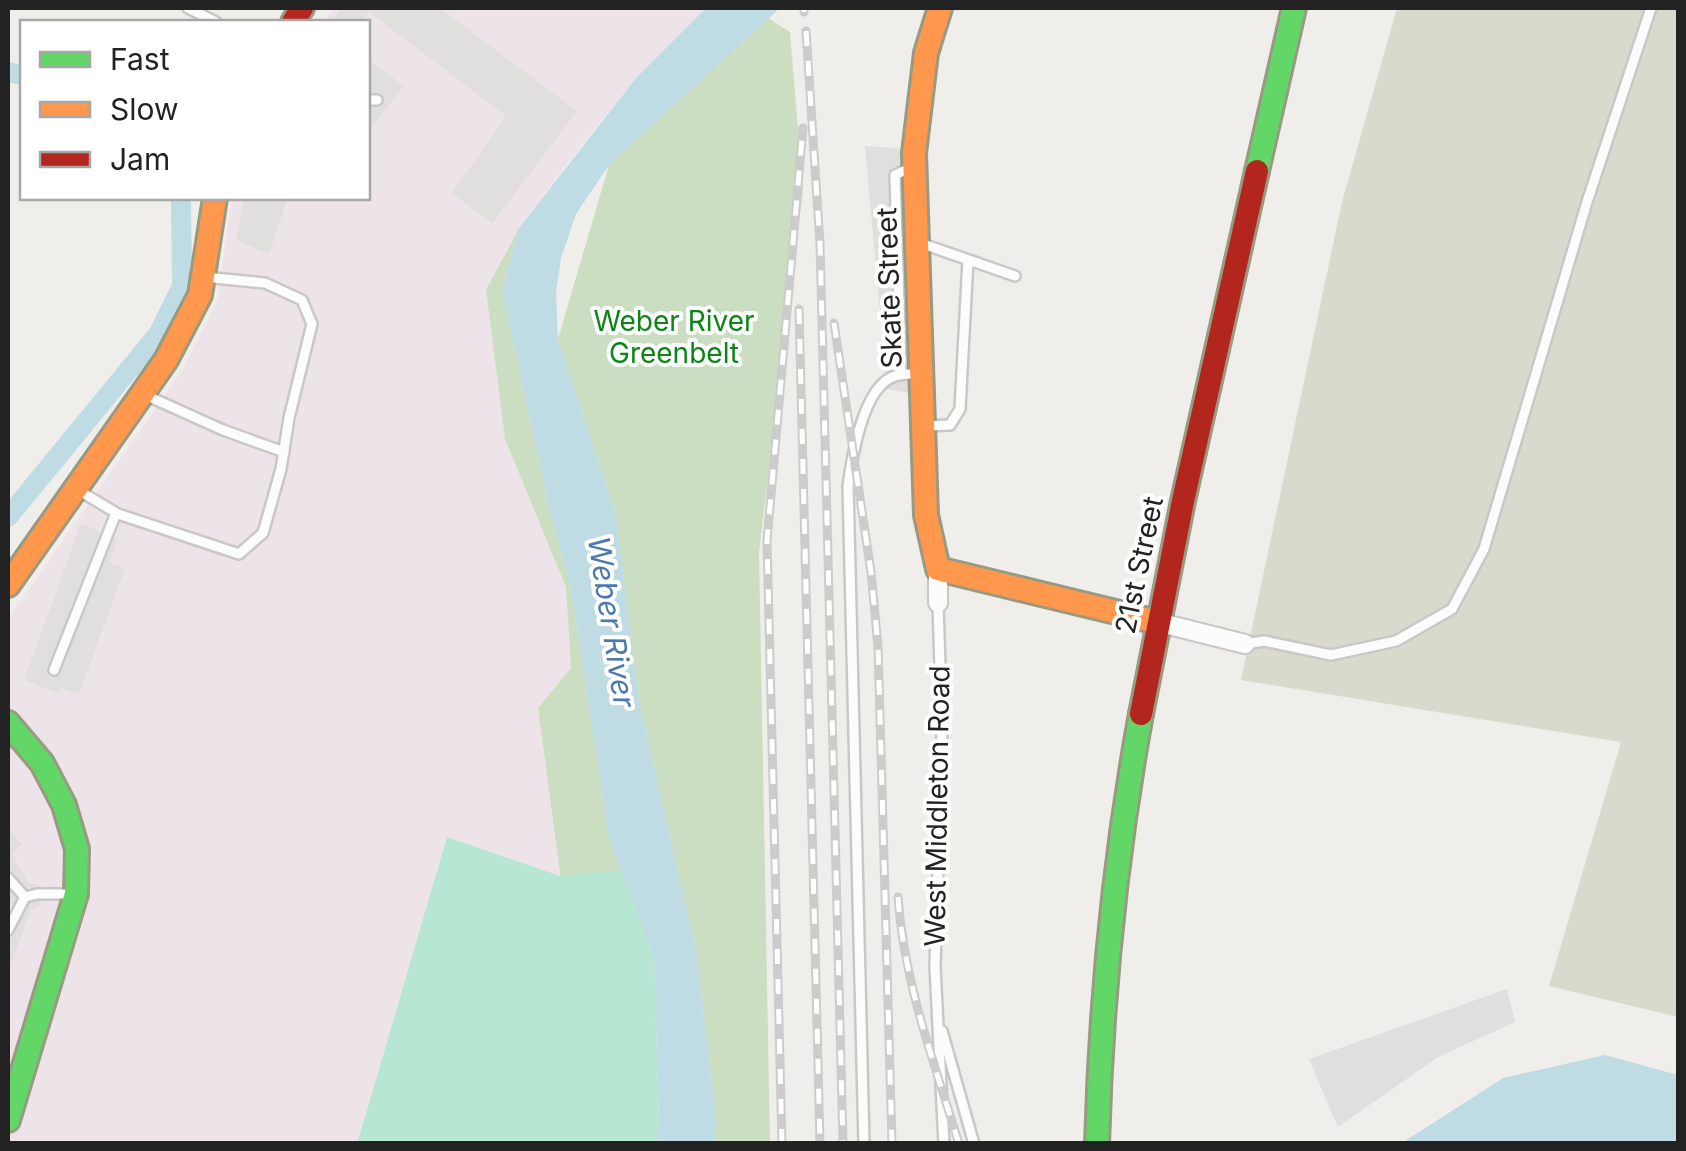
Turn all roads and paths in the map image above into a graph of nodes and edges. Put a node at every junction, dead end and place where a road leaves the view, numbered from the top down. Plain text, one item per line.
1 (188, 8) edge
2 (940, 8) edge
3 (1294, 8) edge
4 (1650, 8) edge
5 (212, 20) edge
6 (914, 166) junction
7 (215, 200) edge
8 (917, 242) junction
9 (968, 260) junction
10 (202, 276) junction
11 (1015, 276) dead end
12 (911, 374) junction
13 (142, 394) junction
14 (923, 426) junction
15 (284, 452) junction
16 (75, 489) junction
17 (116, 513) junction
18 (938, 569) junction
19 (8, 585) edge
20 (938, 603) joint
21 (1157, 622) junction
22 (1245, 644) joint
23 (54, 670) dead end
24 (8, 723) edge
25 (8, 878) edge
26 (76, 894) junction
27 (25, 897) junction
28 (8, 930) edge
29 (936, 1010) junction
30 (16, 1057) edge
31 (8, 1120) edge
32 (864, 1144) edge
33 (944, 1144) edge
34 (974, 1144) edge
35 (1097, 1144) edge

1 - 5 lane
2 - 6 street, Skate Street
3 - 21 street, 21st Street
4 - 22 lane
6 - 8 street, Skate Street
6 - 12 lane
7 - 10 street
8 - 9 lane
8 - 12 street, Skate Street
9 - 11 lane
9 - 14 lane
10 - 13 street
10 - 15 lane
12 - 14 street, Skate Street
12 - 32 lane
13 - 15 lane
13 - 16 street
14 - 18 street, Skate Street
15 - 17 lane
16 - 17 lane
16 - 19 street
17 - 23 lane
18 - 20 street, Skate Street
18 - 21 street
20 - 29 lane, West Middleton Road
21 - 22 street
21 - 35 street, 21st Street
24 - 26 street
25 - 27 lane
26 - 27 lane
26 - 30 street
27 - 28 lane
29 - 33 lane, West Middleton Road
29 - 34 lane, West Middleton Road
30 - 31 street

